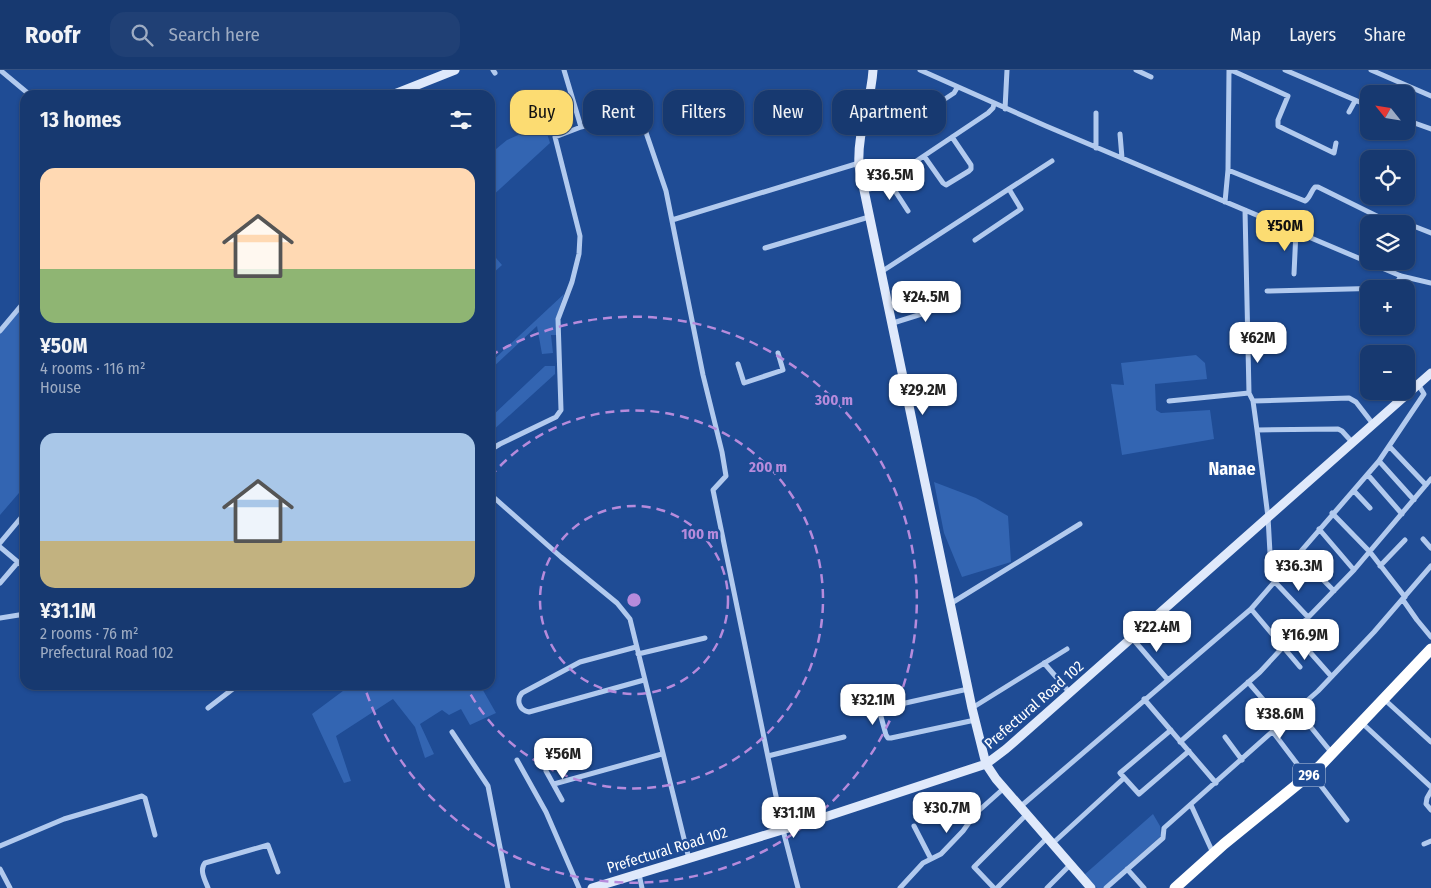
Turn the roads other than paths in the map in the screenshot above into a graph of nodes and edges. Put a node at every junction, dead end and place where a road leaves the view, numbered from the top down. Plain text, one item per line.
1 (455, 70) edge
2 (564, 70) edge
3 (873, 70) edge
4 (920, 70) edge
5 (1007, 70) edge
6 (1136, 70) edge
7 (1229, 70) edge
8 (1285, 70) edge
9 (1371, 70) edge
10 (1, 73) edge
11 (1151, 77) dead end
12 (957, 88) junction
13 (23, 90) edge
14 (405, 90) edge
15 (1431, 96) edge
16 (946, 98) edge
17 (1354, 101) junction
18 (1360, 103) edge
19 (994, 104) junction
20 (1005, 109) junction
21 (1349, 112) dead end
22 (1096, 113) dead end
23 (1415, 123) edge
24 (581, 127) junction
25 (1431, 129) edge
26 (1120, 134) dead end
27 (952, 137) junction
28 (1336, 143) dead end
29 (1096, 148) junction
30 (924, 156) junction
31 (1122, 158) junction
32 (1052, 162) dead end
33 (859, 163) junction
34 (1228, 170) junction
35 (888, 180) junction
36 (1009, 189) junction
37 (864, 190) junction
38 (1225, 202) junction
39 (1245, 210) junction
40 (908, 211) dead end
41 (1375, 215) edge
42 (870, 217) junction
43 (672, 220) junction
44 (1415, 227) edge
45 (1296, 231) junction
46 (1431, 233) edge
47 (975, 240) dead end
48 (765, 248) dead end
49 (881, 272) junction
50 (1294, 274) dead end
51 (1401, 276) junction
52 (1431, 284) edge
53 (1267, 291) dead end
54 (926, 302) dead end
55 (20, 306) edge
56 (893, 323) junction
57 (0, 331) edge
58 (778, 353) dead end
59 (738, 364) dead end
60 (1431, 373) edge
61 (1418, 384) junction
62 (1249, 393) junction
63 (1170, 401) dead end
64 (1253, 401) junction
65 (1373, 424) junction
66 (1257, 430) junction
67 (1352, 442) junction
68 (1389, 446) junction
69 (495, 447) edge
70 (1379, 461) junction
71 (1368, 475) junction
72 (1431, 479) edge
73 (1426, 485) junction
74 (1354, 491) junction
75 (495, 498) edge
76 (1414, 500) junction
77 (1370, 508) dead end
78 (1332, 513) junction
79 (1402, 514) junction
80 (1268, 517) junction
81 (19, 520) edge
82 (1080, 524) dead end
83 (1319, 529) junction
84 (1423, 539) dead end
85 (1405, 540) dead end
86 (0, 543) edge
87 (0, 547) edge
88 (1431, 548) edge
89 (1370, 552) junction
90 (1298, 554) junction
91 (18, 562) joint
92 (1380, 566) junction
93 (1431, 566) edge
94 (1354, 570) junction
95 (1274, 581) junction
96 (0, 583) edge
97 (1334, 592) junction
98 (1404, 598) junction
99 (950, 604) junction
100 (1251, 609) junction
101 (20, 615) edge
102 (0, 618) edge
103 (1308, 618) junction
104 (1293, 633) junction
105 (1431, 637) edge
106 (705, 638) dead end
107 (1132, 638) junction
108 (636, 647) junction
109 (1283, 647) junction
110 (1067, 649) dead end
111 (1430, 652) edge
112 (638, 654) junction
113 (1044, 663) junction
114 (1300, 667) dead end
115 (1331, 676) junction
116 (644, 680) junction
117 (1168, 680) junction
118 (1248, 682) junction
119 (968, 689) junction
120 (231, 690) edge
121 (1070, 693) junction
122 (1144, 699) junction
123 (1385, 700) junction
124 (208, 708) dead end
125 (972, 708) junction
126 (1297, 710) junction
127 (1274, 712) dead end
128 (975, 720) junction
129 (1362, 723) junction
130 (1171, 730) junction
131 (452, 732) dead end
132 (1273, 732) junction
133 (844, 737) dead end
134 (1225, 738) dead end
135 (1180, 742) junction
136 (1431, 742) edge
137 (1189, 751) junction
138 (662, 754) junction
139 (1332, 754) junction
140 (768, 756) junction
141 (517, 760) dead end
142 (1242, 760) junction
143 (986, 764) junction
144 (546, 771) dead end
145 (1309, 776) junction
146 (1124, 778) junction
147 (1216, 783) junction
148 (554, 784) junction
149 (1431, 787) edge
150 (1003, 789) junction
151 (1431, 791) edge
152 (562, 800) dead end
153 (1191, 805) junction
154 (1020, 807) junction
155 (1431, 810) edge
156 (1026, 815) junction
157 (1347, 820) dead end
158 (914, 826) dead end
159 (783, 830) junction
160 (155, 835) dead end
161 (1049, 841) junction
162 (1431, 841) edge
163 (1424, 844) dead end
164 (0, 846) edge
165 (1213, 853) junction
166 (689, 859) junction
167 (931, 859) junction
168 (1070, 865) junction
169 (0, 869) edge
170 (1128, 869) junction
171 (278, 872) dead end
172 (639, 874) junction
173 (1177, 887) edge
174 (10, 888) edge
175 (208, 888) edge
176 (508, 888) edge
177 (579, 888) edge
178 (592, 888) edge
179 (642, 888) edge
180 (798, 888) edge
181 (900, 888) edge
182 (996, 888) edge
183 (1047, 888) edge
184 (1091, 888) edge
185 (1106, 888) edge
186 (1144, 888) edge

1 - 14 main road
2 - 24 street
3 - 33 main road
4 - 12 street
5 - 20 street
6 - 11 street
7 - 28 street
7 - 34 street
8 - 17 street
9 - 15 street
10 - 13 street
12 - 16 street
12 - 19 street
17 - 18 street
17 - 21 street
19 - 20 street
19 - 27 street
20 - 29 street
22 - 29 street
23 - 25 street
24 - 43 street
24 - 69 street
26 - 31 street
27 - 30 street
27 - 30 street
29 - 31 street
30 - 35 street
31 - 38 street
32 - 36 street
33 - 37 main road
33 - 43 street
34 - 38 street
34 - 41 street
35 - 37 street
35 - 40 street
36 - 47 street
36 - 49 street
37 - 42 main road
38 - 39 street
39 - 45 street
39 - 62 street
42 - 48 street
42 - 49 main road
43 - 140 street
44 - 46 street
45 - 50 street
45 - 51 street
49 - 56 main road
51 - 52 street
51 - 53 street
54 - 56 street
55 - 57 street
56 - 99 main road
58 - 59 street
60 - 61 main road, Prefectural Road 102
61 - 65 main road, Prefectural Road 102
61 - 68 street
62 - 63 street
62 - 64 street
64 - 65 street
64 - 66 street
65 - 67 main road, Prefectural Road 102
66 - 67 street
66 - 80 street
67 - 80 main road, Prefectural Road 102
68 - 70 street
68 - 73 street
70 - 71 street
70 - 76 street
71 - 74 street
71 - 79 street
72 - 73 street
73 - 76 street
74 - 77 street
74 - 78 street
75 - 108 street
76 - 79 street
78 - 83 street
78 - 89 street
79 - 89 street
80 - 95 street
80 - 107 main road, Prefectural Road 102
81 - 86 street
82 - 99 street
83 - 90 street
83 - 94 street
84 - 88 street
85 - 92 street
87 - 91 street
89 - 92 street
89 - 94 street
90 - 95 street
90 - 97 street
91 - 96 street
92 - 98 street
93 - 98 street
94 - 97 street
95 - 100 street
95 - 103 street
97 - 103 street
98 - 105 street
98 - 115 street
99 - 119 main road
100 - 109 street
100 - 117 street
101 - 102 street
103 - 104 street
104 - 109 street
104 - 115 street
106 - 112 street
107 - 117 street
107 - 121 main road, Prefectural Road 102
108 - 112 street
108 - 116 street
109 - 114 street
109 - 118 street
110 - 113 street
111 - 123 highway, 296
112 - 116 street
113 - 121 street
113 - 125 street
115 - 126 street
116 - 138 street
117 - 122 street
118 - 127 street
118 - 135 street
119 - 125 main road
119 - 128 street
120 - 124 street
121 - 143 main road, Prefectural Road 102
122 - 130 street
122 - 154 street
123 - 129 highway, 296
123 - 136 street
125 - 128 main road
126 - 132 street
126 - 139 street
128 - 143 main road
129 - 139 highway, 296
129 - 149 street
130 - 135 street
130 - 146 street
131 - 176 street
132 - 142 street
132 - 145 street
133 - 140 street
134 - 142 street
135 - 137 street
137 - 146 street
137 - 147 street
138 - 148 street
138 - 166 street
139 - 145 highway, 296
140 - 159 street
141 - 177 street
142 - 147 street
143 - 150 main road
143 - 159 main road, Prefectural Road 102
144 - 148 street
145 - 157 street
145 - 165 highway, 296
146 - 161 street
147 - 153 street
148 - 152 street
150 - 154 main road
150 - 167 street
151 - 155 street
153 - 165 street
153 - 170 street
154 - 156 main road
156 - 161 main road
156 - 182 street
158 - 167 street
159 - 166 main road, Prefectural Road 102
159 - 180 street
160 - 164 street
161 - 168 main road
161 - 182 street
162 - 163 street
165 - 173 highway, 296
166 - 172 main road, Prefectural Road 102
167 - 181 street
168 - 183 street
168 - 184 main road
169 - 174 street
170 - 185 street
170 - 186 street
171 - 175 street
172 - 178 main road, Prefectural Road 102
172 - 179 street

